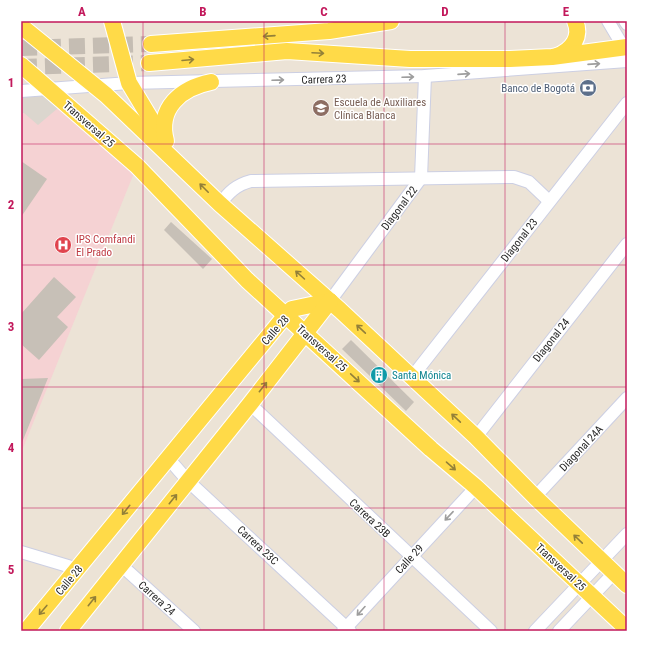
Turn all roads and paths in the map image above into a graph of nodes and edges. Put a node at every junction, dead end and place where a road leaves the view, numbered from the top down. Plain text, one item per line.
1 (112, 21) edge
2 (391, 21) edge
3 (575, 21) edge
4 (608, 21) edge
5 (625, 21) edge
6 (627, 24) edge
7 (21, 26) edge
8 (151, 44) tunnel mouth
9 (626, 52) edge
10 (552, 57) junction
11 (149, 63) tunnel mouth
12 (21, 65) edge
13 (425, 76) junction
14 (210, 82) junction
15 (129, 83) junction
16 (96, 86) junction
17 (50, 89) junction
18 (21, 91) edge
19 (627, 103) edge
20 (167, 146) junction
21 (181, 164) junction
22 (421, 178) junction
23 (549, 201) junction
24 (220, 204) junction
25 (627, 244) edge
26 (330, 301) junction
27 (286, 316) junction
28 (305, 333) junction
29 (412, 377) junction
30 (627, 398) edge
31 (250, 404) junction
32 (476, 437) junction
33 (168, 458) junction
34 (188, 481) junction
35 (476, 487) junction
36 (535, 497) junction
37 (627, 534) edge
38 (21, 552) edge
39 (411, 556) junction
40 (601, 561) junction
41 (121, 565) junction
42 (78, 569) junction
43 (614, 573) junction
44 (579, 584) junction
45 (627, 585) edge
46 (593, 597) junction
47 (627, 629) edge
48 (346, 630) edge
49 (26, 631) edge
50 (68, 631) edge
51 (194, 631) edge
52 (491, 631) edge
53 (535, 631) edge
54 (559, 631) edge

1 - 15 main road
2 -> 8 main road
3 - 10 main road
4 - 9 street
5 - 6 street
7 - 16 main road
9 - 10 main road
13 -> 9 street, Carrera 23
11 -> 10 main road
12 - 17 main road, Transversal 25
14 -> 13 street, Carrera 23
13 - 22 street, Diagonal 22
14 - 15 street, Carrera 23
14 - 20 main road
15 - 16 street, Carrera 23
15 - 20 main road
16 - 17 street, Carrera 23
16 - 21 main road
17 - 18 street, Carrera 23
17 - 27 main road, Transversal 25
19 - 23 street, Diagonal 23
20 - 21 main road
24 -> 21 main road
22 - 23 street
22 - 24 street
22 - 26 street, Diagonal 22
23 - 29 street, Diagonal 23
26 -> 24 main road
25 - 32 street, Diagonal 24
26 - 27 main road, Calle 28
26 - 28 main road
29 -> 26 main road
27 - 28 main road, Transversal 25
27 - 33 main road, Calle 28
31 -> 28 main road
28 -> 35 main road, Transversal 25
32 -> 29 main road
30 - 36 street, Diagonal 24A
31 - 34 main road
31 - 39 street, Carrera 23B
32 - 36 main road
33 - 34 street, Carrera 23C
33 -> 42 main road, Calle 28
41 -> 34 main road
34 - 48 street, Carrera 23C
35 -> 39 street, Calle 29
35 - 44 main road, Transversal 25
40 -> 36 main road
37 - 40 street
38 - 42 street
39 -> 48 street, Calle 29
39 - 52 street, Carrera 23B
40 - 43 main road
40 - 44 street
50 -> 41 main road
41 - 51 street, Carrera 24
42 -> 49 main road, Calle 28
43 - 45 main road
43 - 46 street
44 - 46 main road, Transversal 25
44 - 53 street
46 - 47 main road, Transversal 25
46 - 54 street

